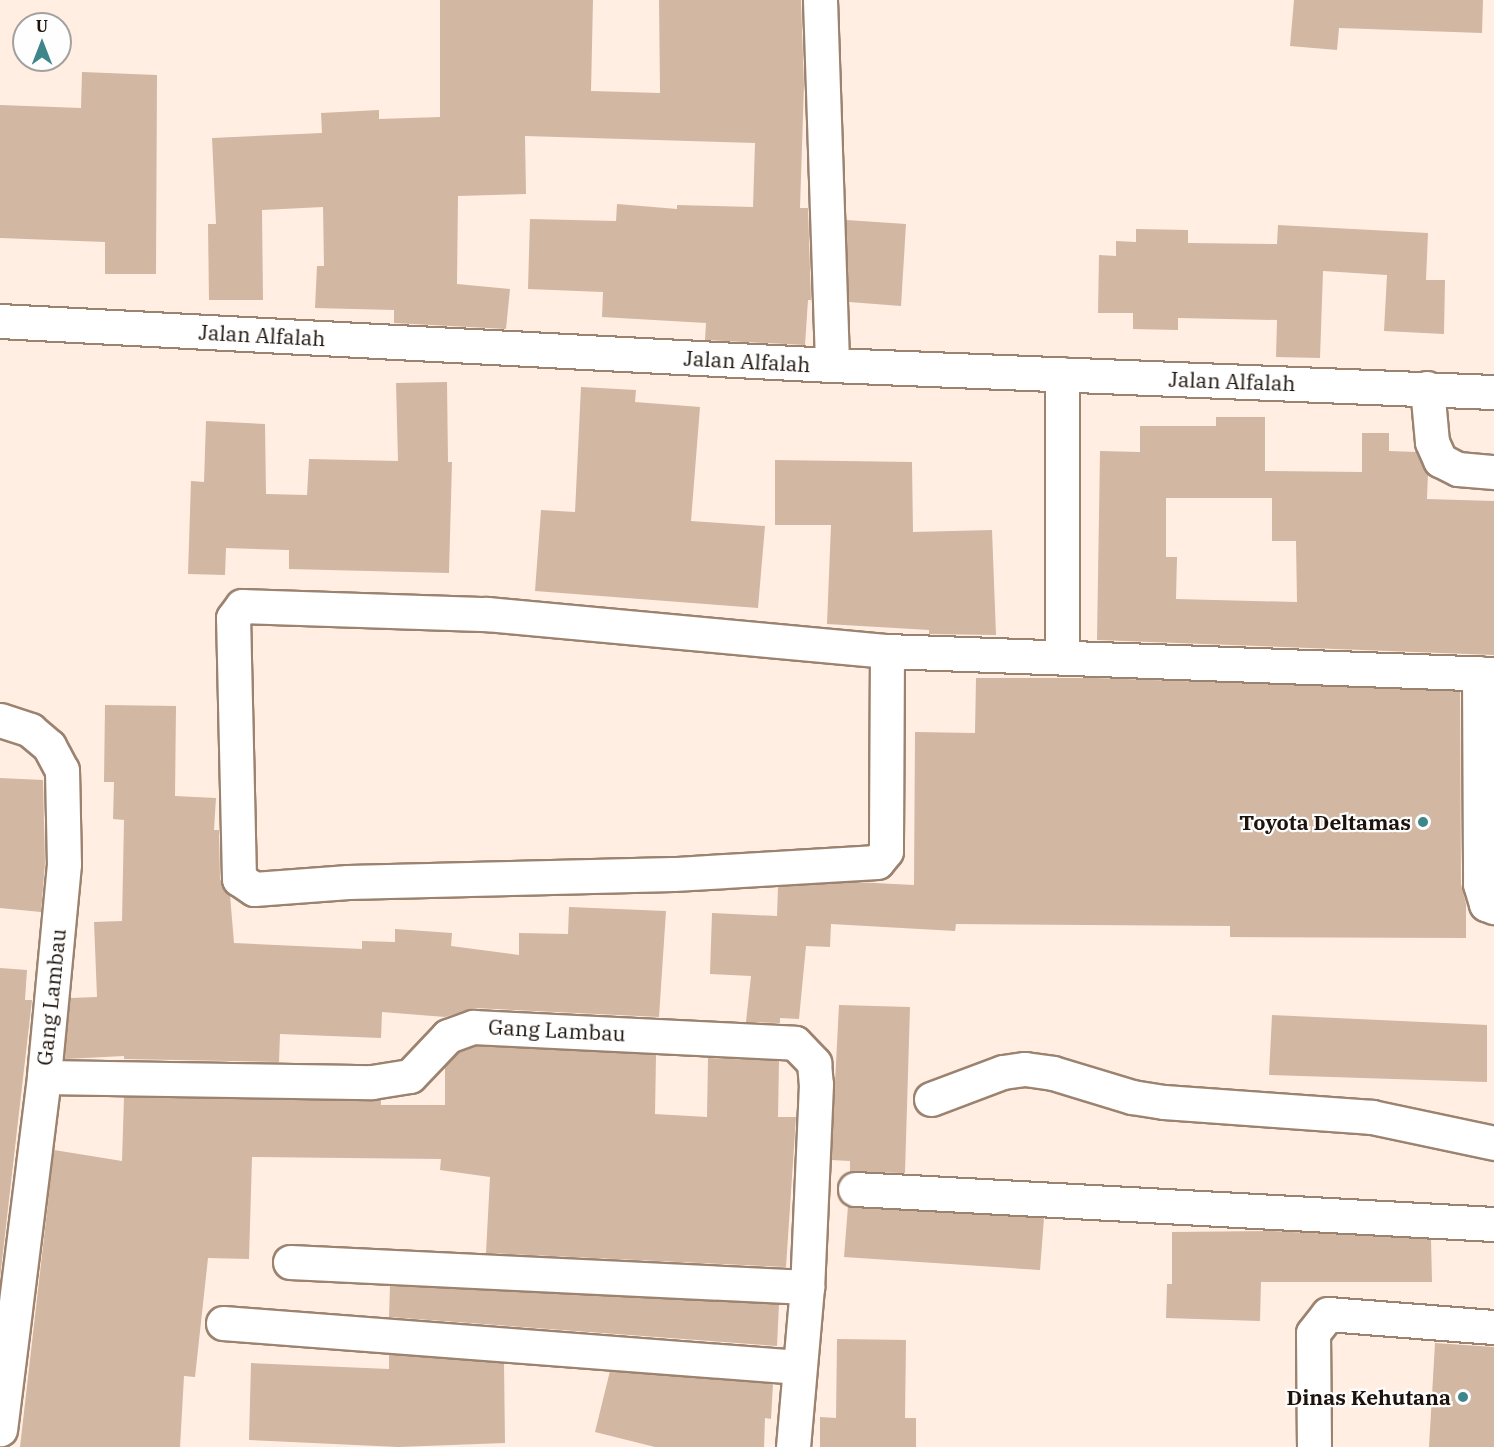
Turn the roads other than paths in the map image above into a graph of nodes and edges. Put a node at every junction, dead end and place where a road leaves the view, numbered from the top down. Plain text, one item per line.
1 (820, 0) edge
2 (0, 321) edge
3 (832, 365) junction
4 (1062, 374) junction
5 (1427, 388) junction
6 (1494, 392) edge
7 (1494, 472) edge
8 (887, 651) junction
9 (1062, 655) junction
10 (1487, 674) edge
11 (0, 720) edge
12 (1494, 907) edge
13 (44, 1077) junction
14 (931, 1099) dead end
15 (1494, 1143) edge
16 (855, 1189) dead end
17 (1494, 1224) edge
18 (290, 1262) dead end
19 (807, 1287) junction
20 (223, 1323) dead end
21 (1494, 1327) edge
22 (799, 1367) junction
23 (0, 1429) edge
24 (793, 1447) edge
25 (1314, 1447) edge

1 - 3 street
2 - 3 street, Jalan Alfalah
3 - 4 street, Jalan Alfalah
4 - 5 street, Jalan Alfalah
4 - 9 street
5 - 6 street, Jalan Alfalah
5 - 7 street
8 - 8 street
8 - 9 street
9 - 10 street
10 - 12 street
11 - 13 street, Gang Lambau
13 - 19 street, Gang Lambau
13 - 23 street
14 - 15 street
16 - 17 street
18 - 19 street
19 - 22 street, Gang Lambau
20 - 22 street
21 - 25 street
22 - 24 street, Gang Lambau

